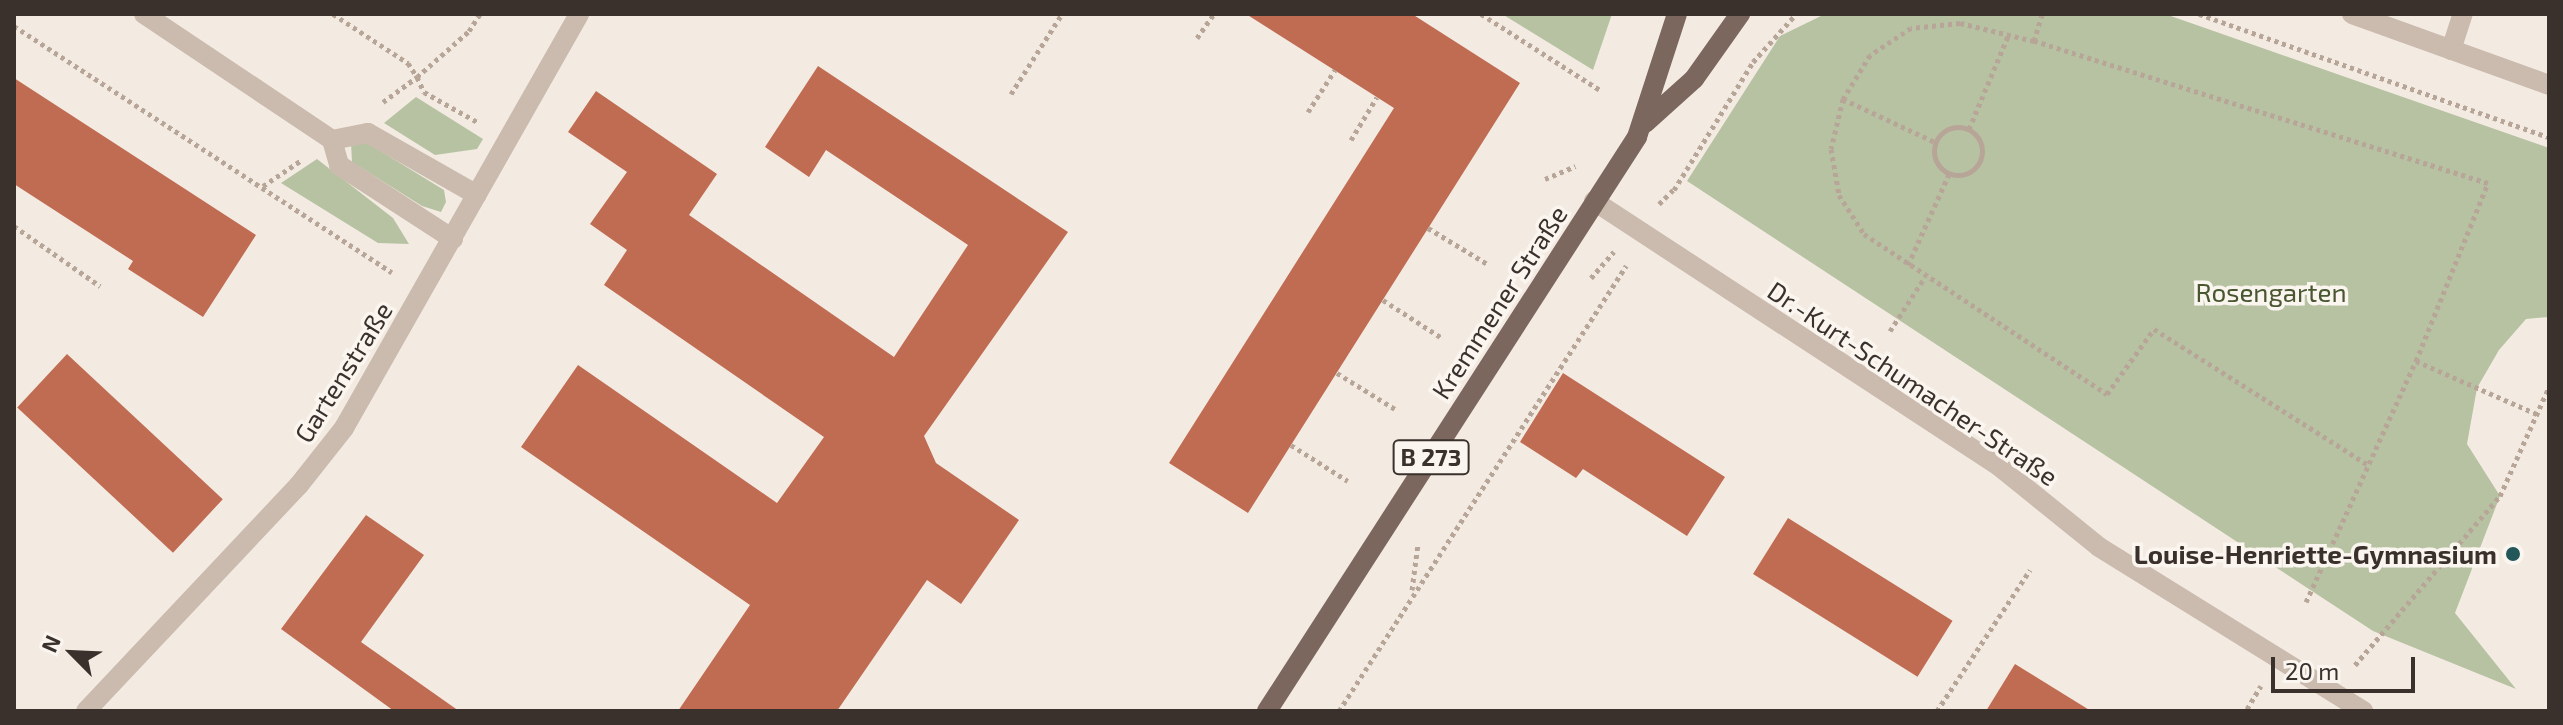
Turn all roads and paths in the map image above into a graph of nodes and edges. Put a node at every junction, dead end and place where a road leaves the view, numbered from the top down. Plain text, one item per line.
1 (144, 14) edge
2 (333, 14) edge
3 (480, 14) edge
4 (579, 14) edge
5 (1062, 14) edge
6 (1214, 14) edge
7 (1481, 14) edge
8 (1677, 14) edge
9 (1740, 14) edge
10 (1796, 14) edge
11 (2042, 14) edge
12 (2199, 14) edge
13 (2352, 14) edge
14 (2463, 14) edge
15 (14, 26) edge
16 (2009, 34) junction
17 (1197, 38) dead end
18 (2034, 41) junction
19 (2451, 50) junction
20 (1335, 70) dead end
21 (417, 77) junction
22 (2549, 85) edge
23 (1600, 90) dead end
24 (1011, 94) dead end
25 (1377, 97) dead end
26 (1843, 99) junction
27 (1308, 112) dead end
28 (1645, 123) junction
29 (1969, 129) junction
30 (2549, 137) edge
31 (332, 140) junction
32 (507, 140) junction
33 (1351, 140) dead end
34 (1935, 142) junction
35 (1949, 174) junction
36 (477, 195) junction
37 (1594, 201) junction
38 (1656, 212) dead end
39 (14, 226) edge
40 (1428, 228) dead end
41 (453, 239) junction
42 (1489, 265) dead end
43 (1908, 265) junction
44 (1626, 266) dead end
45 (1925, 277) junction
46 (100, 286) dead end
47 (423, 292) junction
48 (1383, 300) dead end
49 (1890, 331) dead end
50 (1442, 338) dead end
51 (2416, 361) junction
52 (1337, 373) dead end
53 (2549, 387) edge
54 (1395, 409) dead end
55 (2537, 414) junction
56 (1291, 445) dead end
57 (2368, 465) junction
58 (1348, 481) dead end
59 (2030, 570) dead end
60 (2306, 602) dead end
61 (2328, 689) junction
62 (86, 711) edge
63 (1267, 711) edge
64 (1339, 711) edge
65 (1937, 711) edge
66 (2363, 711) edge

1 - 31 street
2 - 21 path
3 - 21 path
4 - 32 street, Gartenstraße
5 - 24 path
6 - 17 path
7 - 23 path
8 - 28 main road, Kremmener Straße / B 273
9 - 28 main road, Kremmener Straße / B 273
10 - 38 path
11 - 18 path
12 - 30 path
13 - 19 street
14 - 19 street
15 - 47 path
16 - 18 path
16 - 26 path
16 - 29 path
18 - 51 path
19 - 22 street
20 - 27 path
21 - 32 path
25 - 33 path
26 - 34 path
26 - 43 path
28 - 37 main road, Kremmener Straße / B 273
29 - 34 path
29 - 35 path
31 - 36 street
31 - 41 street
32 - 36 street, Gartenstraße
34 - 35 path
35 - 43 path
36 - 41 street, Gartenstraße
37 - 61 street, Dr.-Kurt-Schumacher-Straße
37 - 63 main road, Kremmener Straße / B 273
39 - 46 path
40 - 42 path
41 - 47 street, Gartenstraße
43 - 45 path
44 - 64 path
45 - 49 path
45 - 57 path
47 - 62 street, Gartenstraße
48 - 50 path
51 - 55 path
51 - 57 path
52 - 54 path
53 - 55 path
55 - 61 path
56 - 58 path
57 - 60 path
59 - 65 path
61 - 66 street, Dr.-Kurt-Schumacher-Straße

